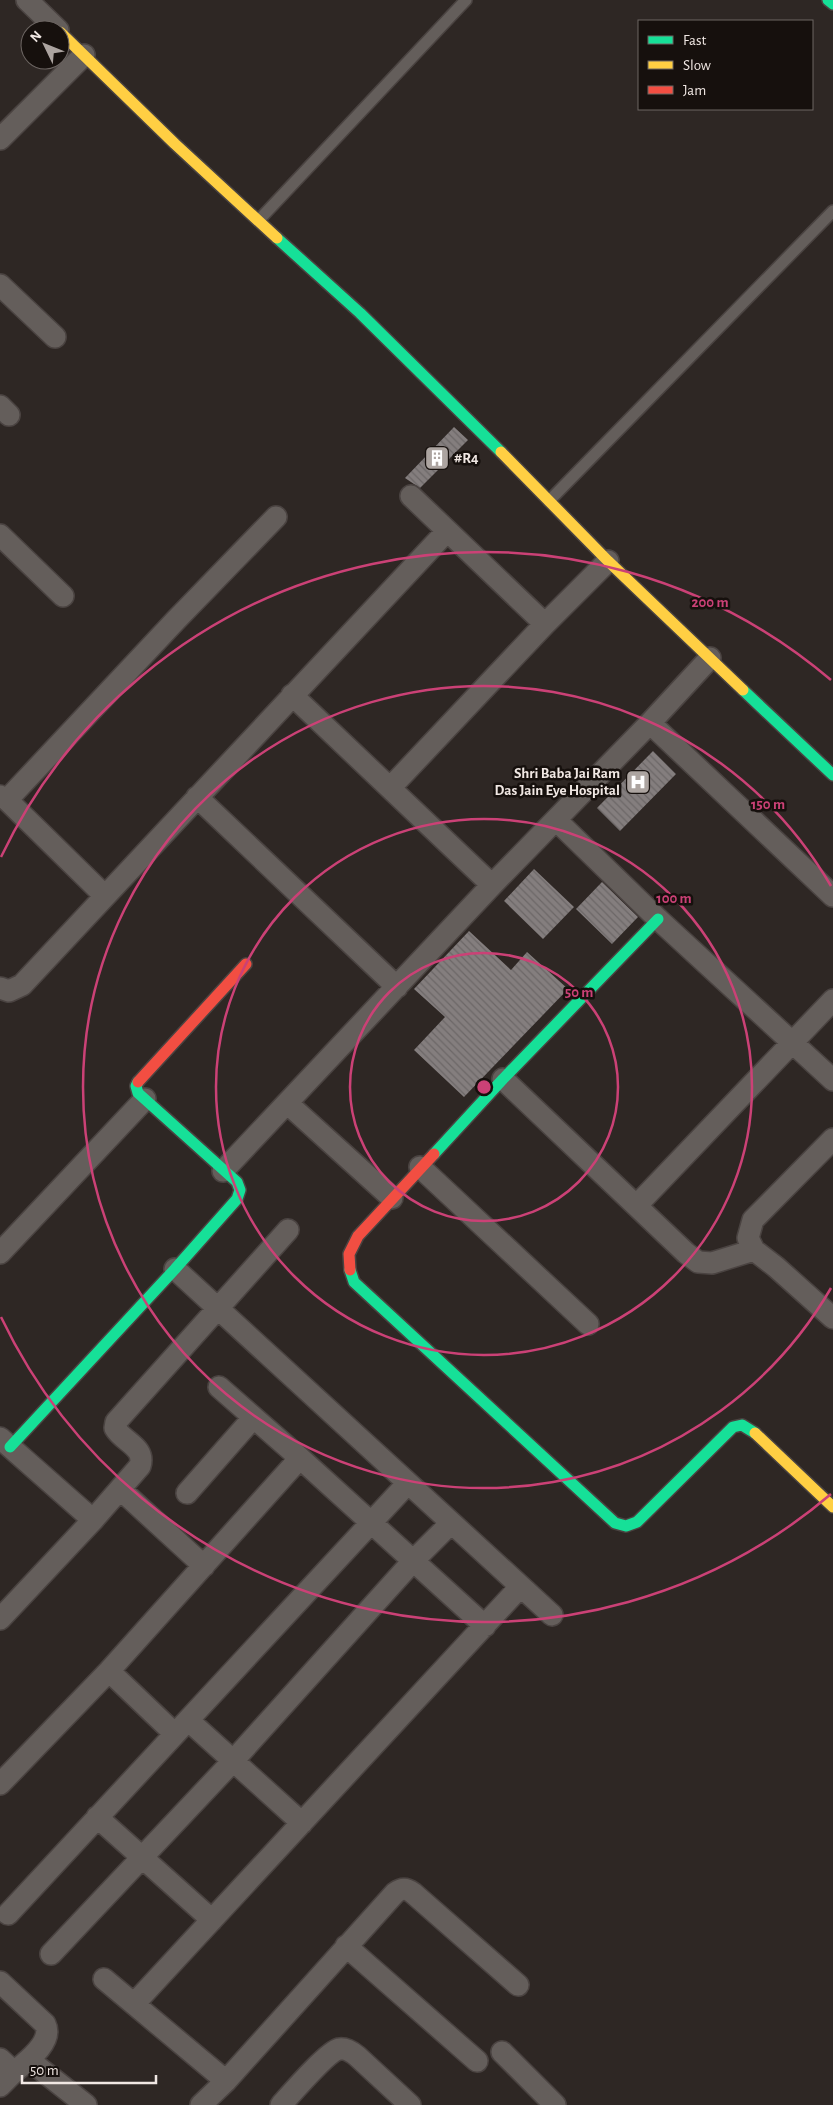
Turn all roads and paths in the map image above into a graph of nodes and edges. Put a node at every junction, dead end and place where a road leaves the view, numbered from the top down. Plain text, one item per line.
1 (27, 0) edge
2 (466, 0) edge
3 (828, 0) edge
4 (833, 4) edge
5 (48, 20) edge
6 (70, 42) edge
7 (84, 55) junction
8 (0, 139) edge
9 (833, 211) edge
10 (259, 220) junction
11 (0, 285) edge
12 (55, 337) dead end
13 (410, 496) dead end
14 (550, 501) junction
15 (276, 517) dead end
16 (447, 531) junction
17 (0, 535) edge
18 (608, 561) junction
19 (63, 596) dead end
20 (545, 624) junction
21 (710, 658) junction
22 (292, 695) junction
23 (650, 723) junction
24 (833, 775) edge
25 (390, 788) junction
26 (197, 797) junction
27 (4, 798) edge
28 (556, 820) junction
29 (492, 885) junction
30 (104, 895) junction
31 (833, 896) edge
32 (658, 919) junction
33 (246, 964) dead end
34 (397, 987) junction
35 (0, 988) edge
36 (833, 1000) edge
37 (793, 1043) junction
38 (503, 1079) junction
39 (833, 1080) edge
40 (145, 1099) junction
41 (287, 1103) junction
42 (833, 1140) edge
43 (420, 1167) junction
44 (223, 1170) junction
45 (392, 1198) junction
46 (637, 1205) junction
47 (288, 1230) dead end
48 (754, 1250) junction
49 (0, 1253) edge
50 (175, 1269) junction
51 (218, 1308) junction
52 (833, 1318) edge
53 (588, 1324) dead end
54 (219, 1387) dead end
55 (254, 1418) junction
56 (5, 1442) edge
57 (300, 1458) junction
58 (408, 1483) junction
59 (120, 1489) junction
60 (187, 1493) dead end
61 (833, 1507) edge
62 (93, 1520) junction
63 (450, 1522) junction
64 (371, 1523) junction
65 (413, 1561) junction
66 (204, 1566) junction
67 (520, 1587) junction
68 (2, 1613) edge
69 (552, 1616) dead end
70 (485, 1626) junction
71 (109, 1671) junction
72 (181, 1727) junction
73 (233, 1761) junction
74 (0, 1784) edge
75 (97, 1818) junction
76 (302, 1823) junction
77 (142, 1857) junction
78 (8, 1914) dead end
79 (212, 1920) junction
80 (346, 1946) junction
81 (51, 1954) dead end
82 (104, 1979) dead end
83 (0, 1982) edge
84 (518, 1984) dead end
85 (134, 2004) junction
86 (502, 2052) dead end
87 (477, 2061) dead end
88 (11, 2069) edge
89 (226, 2081) junction
90 (86, 2105) edge
91 (201, 2105) edge
92 (281, 2105) edge
93 (410, 2105) edge
94 (555, 2105) edge

1 - 5 street
2 - 10 lane
3 - 4 street
6 - 7 street
7 - 8 street
7 - 10 street
9 - 14 lane
10 - 14 street
11 - 12 street
13 - 16 street
14 - 18 street
15 - 27 street
16 - 20 street
16 - 22 street
17 - 19 street
18 - 20 street
18 - 21 street
20 - 25 street
21 - 23 street
21 - 24 street
22 - 25 street
22 - 26 street
23 - 28 street
23 - 31 street
25 - 29 street
26 - 30 street
26 - 34 street
27 - 30 street
28 - 29 street
28 - 32 street
29 - 34 street
30 - 35 street
32 - 37 street
32 - 38 street
33 - 40 street
34 - 41 street
36 - 37 street
37 - 39 street
37 - 46 street
38 - 43 street
38 - 46 street
40 - 44 street
40 - 49 street
41 - 44 street
41 - 45 street
42 - 48 street
43 - 45 street
43 - 53 street
44 - 50 street
45 - 61 street
46 - 48 street
47 - 51 street
48 - 52 street
50 - 51 street
50 - 56 street
51 - 58 street
51 - 59 street
54 - 55 street
55 - 57 street
55 - 60 street
56 - 62 street
57 - 64 street
57 - 66 street
58 - 63 street
58 - 64 street
59 - 62 street
59 - 66 street
62 - 68 street
63 - 65 street
63 - 67 street
64 - 65 street
64 - 72 street
65 - 70 street
65 - 73 street
66 - 71 street
67 - 69 street
67 - 70 street
70 - 76 street
71 - 72 street
71 - 74 street
72 - 73 street
72 - 75 street
73 - 76 street
73 - 77 street
75 - 77 street
75 - 78 street
76 - 79 street
77 - 79 street
77 - 81 street
79 - 85 street
80 - 84 street
80 - 87 street
80 - 89 street
82 - 85 street
83 - 88 street
85 - 89 street
86 - 94 street
88 - 90 street
89 - 91 street
92 - 93 street

